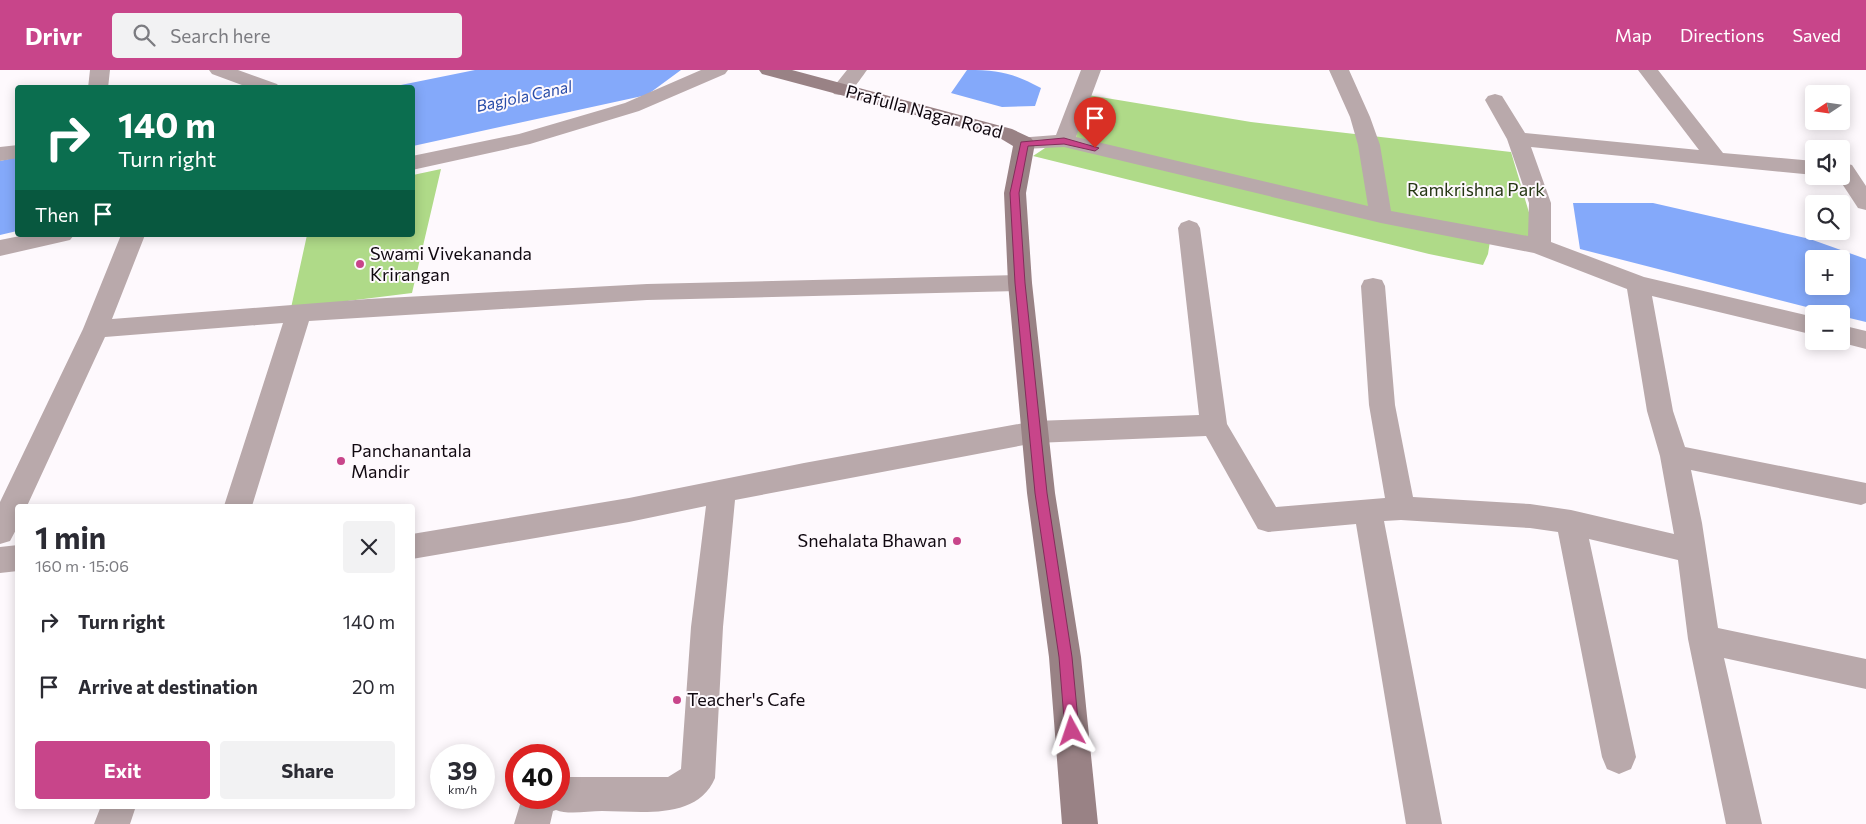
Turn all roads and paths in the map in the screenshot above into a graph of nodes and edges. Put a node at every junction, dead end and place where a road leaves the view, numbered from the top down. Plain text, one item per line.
1 (100, 70) edge
2 (220, 70) edge
3 (718, 70) edge
4 (769, 70) edge
5 (857, 70) edge
6 (1091, 70) edge
7 (1340, 70) edge
8 (1648, 70) edge
9 (98, 85) edge
10 (262, 85) edge
11 (841, 90) junction
12 (1495, 100) dead end
13 (1518, 139) junction
14 (1064, 141) junction
15 (1024, 143) junction
16 (15, 152) edge
17 (0, 154) edge
18 (1718, 160) junction
19 (415, 162) edge
20 (1805, 167) edge
21 (1850, 170) edge
22 (1866, 170) edge
23 (1850, 180) edge
24 (1866, 203) edge
25 (1381, 216) junction
26 (1189, 228) dead end
27 (52, 237) edge
28 (132, 237) edge
29 (1539, 246) junction
30 (0, 248) edge
31 (1020, 283) junction
32 (1638, 284) junction
33 (1373, 286) dead end
34 (299, 313) junction
35 (1805, 324) edge
36 (96, 329) junction
37 (1850, 336) edge
38 (1866, 340) edge
39 (1214, 425) junction
40 (1035, 432) junction
41 (1674, 456) junction
42 (722, 490) junction
43 (1861, 493) dead end
44 (239, 504) edge
45 (1401, 508) junction
46 (1368, 511) junction
47 (1571, 522) junction
48 (0, 532) edge
49 (415, 546) edge
50 (1691, 551) junction
51 (15, 558) edge
52 (0, 560) edge
53 (1704, 639) junction
54 (1866, 674) edge
55 (1619, 757) dead end
56 (570, 794) edge
57 (118, 809) edge
58 (536, 809) edge
59 (112, 824) edge
60 (532, 824) edge
61 (1080, 824) edge
62 (1424, 824) edge
63 (1744, 824) edge

1 - 9 street
2 - 10 street
3 - 19 street
4 - 11 street, Prafulla Nagar Road
5 - 11 street
6 - 14 street
7 - 25 street
8 - 18 street
11 - 15 street, Prafulla Nagar Road
12 - 13 street
13 - 18 street
13 - 29 street
14 - 15 street
14 - 25 street
15 - 31 street, Prafulla Nagar Road
16 - 17 street
18 - 20 street
21 - 22 street
23 - 24 street
25 - 29 street
26 - 39 street
27 - 30 street
28 - 36 street
29 - 32 street
31 - 34 street
31 - 40 street, Prafulla Nagar Road
32 - 35 street
32 - 41 street
33 - 45 street
34 - 36 street
34 - 44 street
36 - 48 street
37 - 38 street
39 - 40 street
39 - 46 street
40 - 42 street
40 - 61 street, Prafulla Nagar Road
41 - 43 street
41 - 50 street
42 - 49 street
42 - 56 street
45 - 46 street
45 - 47 street
46 - 62 street
47 - 50 street
47 - 55 street
50 - 53 street
51 - 52 street
53 - 54 street
53 - 63 street
57 - 59 street
58 - 60 street

